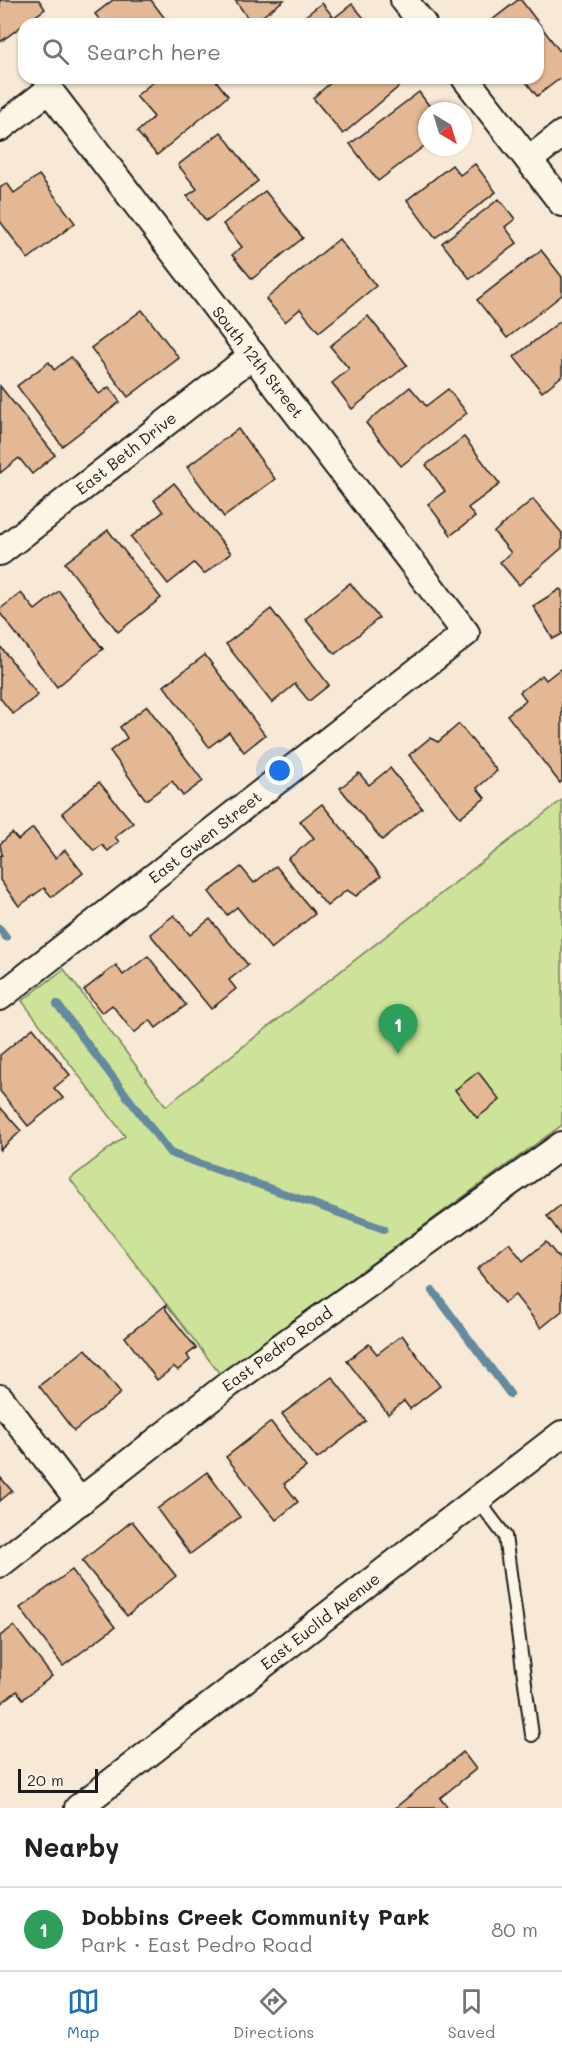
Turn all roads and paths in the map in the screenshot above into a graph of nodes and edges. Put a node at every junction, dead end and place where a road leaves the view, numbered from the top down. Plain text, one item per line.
1 (404, 0) edge
2 (418, 18) edge
3 (470, 84) edge
4 (0, 128) edge
5 (562, 134) edge
6 (529, 160) junction
7 (562, 203) edge
8 (253, 355) junction
9 (0, 552) edge
10 (466, 633) joint
11 (0, 997) edge
12 (562, 1145) edge
13 (0, 1398) edge
14 (562, 1434) edge
15 (477, 1499) junction
16 (80, 1502) junction
17 (0, 1564) edge
18 (532, 1735) dead end
19 (78, 1808) edge

1 - 2 street
3 - 6 street
4 - 8 street, South 12th Street
5 - 6 street
6 - 7 street
8 - 9 street, East Beth Drive
8 - 10 street, South 12th Street
10 - 11 street, East Gwen Street
12 - 16 street, East Pedro Road
13 - 16 street
14 - 15 street, East Euclid Avenue
15 - 18 lane
15 - 19 street, East Euclid Avenue
16 - 17 street, East Pedro Road

